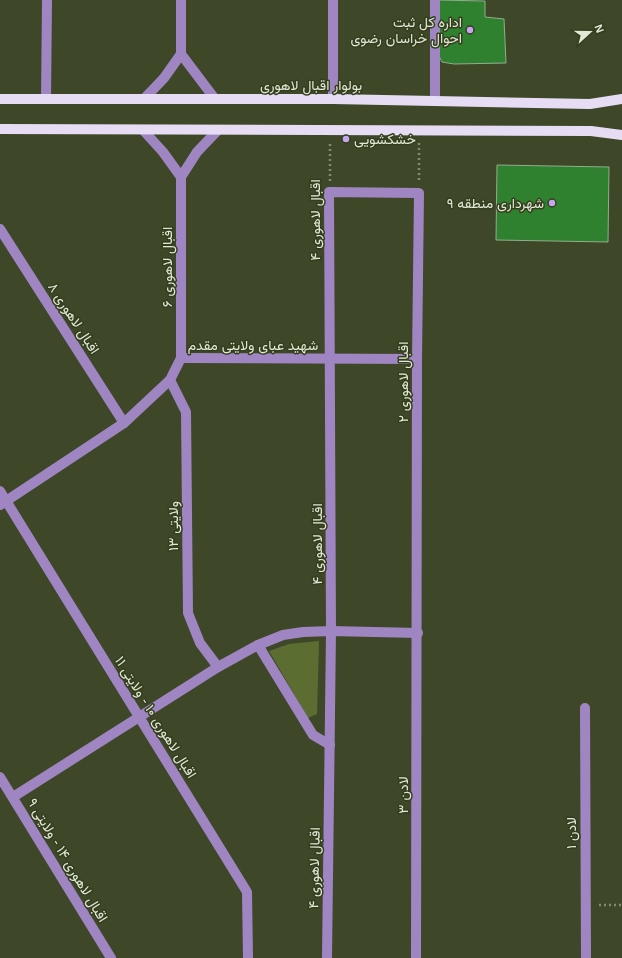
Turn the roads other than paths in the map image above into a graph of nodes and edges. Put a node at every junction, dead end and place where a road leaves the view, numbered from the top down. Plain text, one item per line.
1 (46, 0) edge
2 (182, 0) edge
3 (333, 0) edge
4 (435, 0) edge
5 (181, 54) junction
6 (0, 99) edge
7 (46, 99) junction
8 (144, 99) junction
9 (215, 99) junction
10 (333, 99) junction
11 (622, 99) edge
12 (435, 101) junction
13 (0, 129) edge
14 (143, 130) junction
15 (218, 130) junction
16 (622, 135) edge
17 (181, 177) junction
18 (419, 193) joint
19 (0, 229) edge
20 (181, 358) junction
21 (329, 359) junction
22 (417, 359) junction
23 (170, 380) junction
24 (124, 423) junction
25 (0, 491) edge
26 (3, 503) edge
27 (331, 631) junction
28 (418, 633) junction
29 (258, 645) junction
30 (218, 667) junction
31 (585, 708) dead end
32 (140, 717) junction
33 (330, 745) junction
34 (0, 777) edge
35 (13, 797) junction
36 (111, 958) edge
37 (248, 958) edge
38 (327, 958) edge
39 (416, 958) edge
40 (586, 958) edge

1 - 7 street
2 - 5 street
3 - 10 street
4 - 12 street
5 - 8 street
5 - 9 street
6 - 7 main road, بولوار اقبال لاهوری
7 - 8 main road, بولوار اقبال لاهوری
8 - 9 main road, بولوار اقبال لاهوری
9 - 10 main road, بولوار اقبال لاهوری
10 - 12 main road, بولوار اقبال لاهوری
11 - 12 main road, بولوار اقبال لاهوری
13 - 14 main road
14 - 15 main road
14 - 17 street
15 - 16 main road
15 - 17 street
17 - 20 street, اقبال لاهوری ۶
18 - 21 street, اقبال لاهوری ۴
18 - 22 street, اقبال لاهوری ۲
19 - 24 street, اقبال لاهوری ۸
20 - 21 street, شهید عبای ولایتی مقدم
20 - 23 street, شهید عبای ولایتی مقدم
21 - 22 street, شهید عبای ولایتی مقدم
21 - 27 street, اقبال لاهوری ۴
22 - 28 street, اقبال لاهوری ۲
23 - 24 street, شهید عبای ولایتی مقدم
23 - 30 street, ولایتی ۱۳
24 - 26 street, شهید عبای ولایتی مقدم
25 - 26 street, اقبال لاهوری ۱۰ - ولایتی ۱۱
26 - 32 street, اقبال لاهوری ۱۰ - ولایتی ۱۱
27 - 28 street
27 - 29 street
27 - 33 street, اقبال لاهوری ۴
28 - 39 street, لادن ۳
29 - 30 street
29 - 33 street
30 - 32 street
31 - 40 street, لادن ۱
32 - 35 street
32 - 37 street, اقبال لاهوری ۱۰ - ولایتی ۱۱
33 - 38 street, اقبال لاهوری ۴
34 - 35 street, اقبال لاهوری ۱۴ - ولایتی ۹
35 - 36 street, اقبال لاهوری ۱۴ - ولایتی ۹

